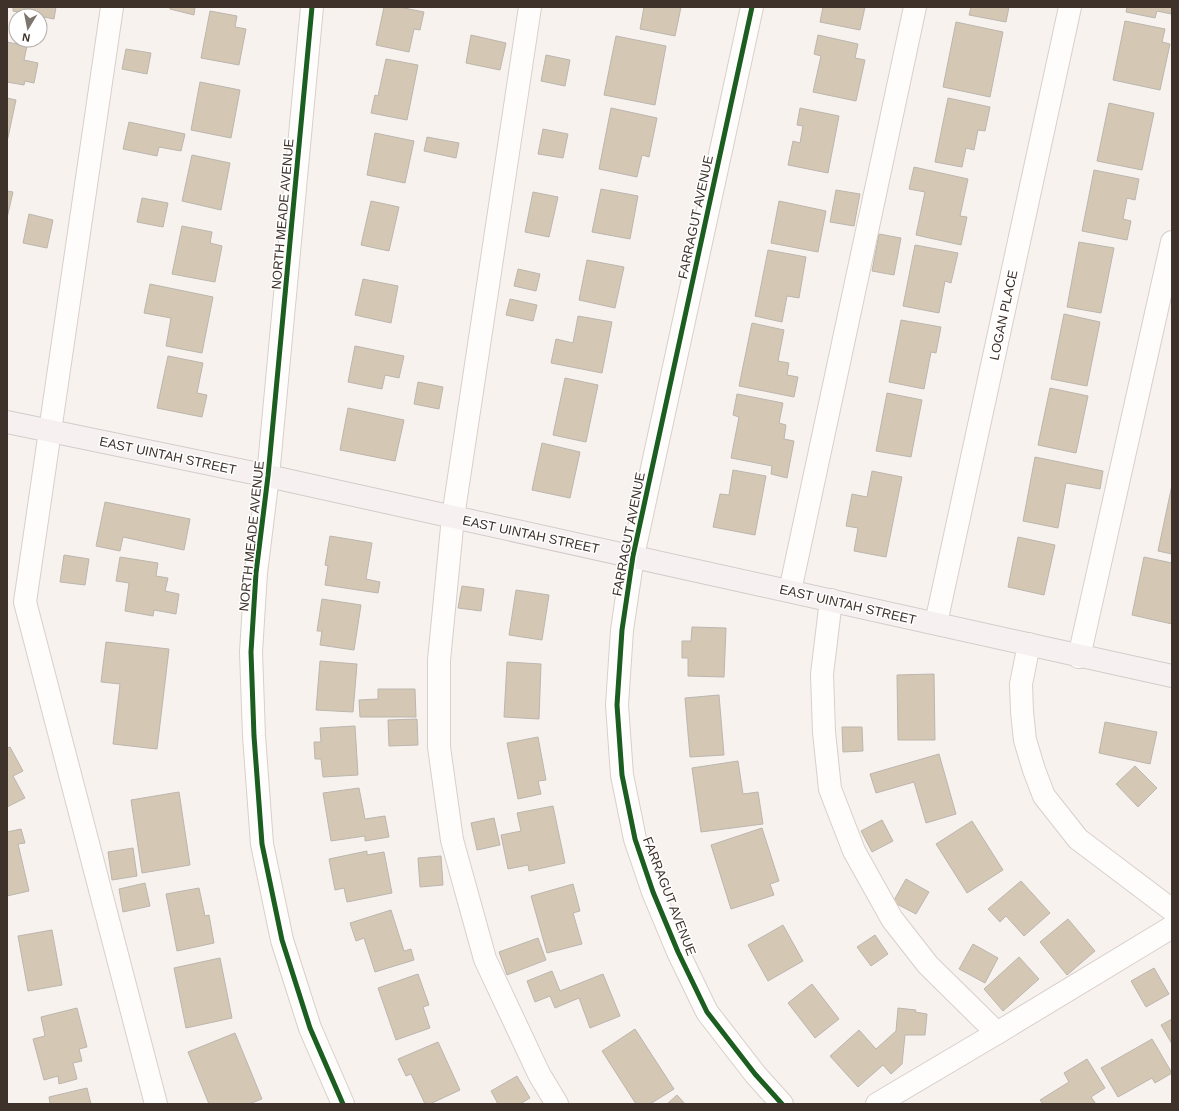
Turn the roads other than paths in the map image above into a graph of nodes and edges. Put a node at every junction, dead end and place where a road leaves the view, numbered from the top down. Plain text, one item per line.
1 (112, 7) edge
2 (312, 7) edge
3 (530, 7) edge
4 (752, 7) edge
5 (915, 7) edge
6 (1070, 7) edge
7 (1172, 242) edge
8 (7, 422) edge
9 (49, 431) junction
10 (268, 476) junction
11 (453, 517) junction
12 (633, 556) junction
13 (790, 591) junction
14 (831, 600) junction
15 (936, 623) junction
16 (1028, 644) junction
17 (1079, 657) junction
18 (1172, 676) edge
19 (1172, 910) edge
20 (1172, 927) edge
21 (997, 1033) junction
22 (156, 1104) edge
23 (343, 1104) edge
24 (558, 1104) edge
25 (782, 1104) edge
26 (877, 1104) edge

1 - 9 street
2 - 10 street, NORTH MEADE AVENUE
3 - 11 street
4 - 12 street, FARRAGUT AVENUE
5 - 13 street
6 - 15 street, LOGAN PLACE
7 - 17 street
8 - 9 main road, EAST UINTAH STREET
9 - 10 main road, EAST UINTAH STREET
9 - 22 street
10 - 11 main road, EAST UINTAH STREET
10 - 23 street, NORTH MEADE AVENUE
11 - 12 main road, EAST UINTAH STREET
11 - 24 street
12 - 13 main road, EAST UINTAH STREET
12 - 25 street, FARRAGUT AVENUE
13 - 14 main road, EAST UINTAH STREET
14 - 15 main road, EAST UINTAH STREET
14 - 21 street
15 - 16 main road, EAST UINTAH STREET
16 - 17 main road, EAST UINTAH STREET
16 - 19 street
17 - 18 main road, EAST UINTAH STREET
20 - 21 street
21 - 26 street

